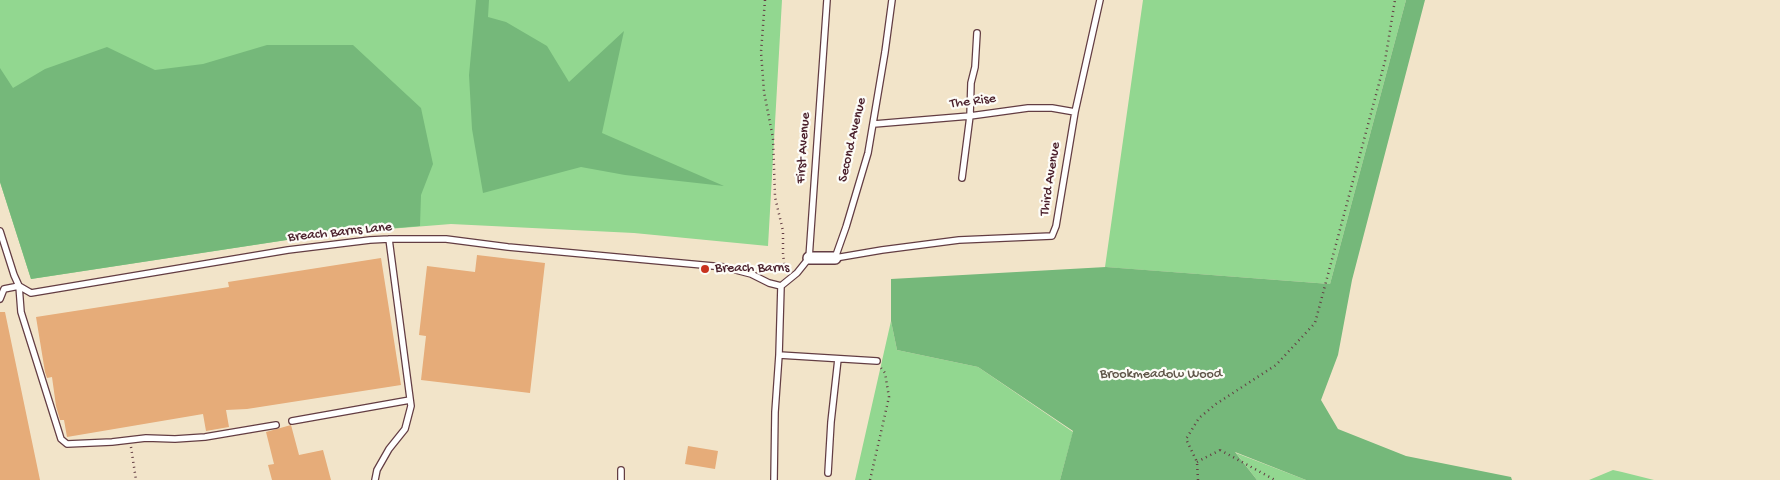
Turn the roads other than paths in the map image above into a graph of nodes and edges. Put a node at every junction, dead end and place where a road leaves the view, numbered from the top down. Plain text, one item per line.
1 (827, 0) edge
2 (892, 0) edge
3 (1100, 0) edge
4 (977, 32) dead end
5 (1075, 112) junction
6 (970, 116) junction
7 (874, 124) junction
8 (962, 178) dead end
9 (0, 231) edge
10 (389, 239) junction
11 (809, 258) junction
12 (835, 258) junction
13 (19, 286) junction
14 (781, 286) junction
15 (0, 299) edge
16 (779, 355) junction
17 (838, 359) junction
18 (876, 361) road end
19 (410, 400) junction
20 (292, 421) dead end
21 (276, 425) dead end
22 (621, 470) dead end
23 (828, 473) dead end
24 (375, 480) edge
25 (621, 480) edge
26 (774, 480) edge

1 - 11 lane, First Avenue
2 - 7 lane, Second Avenue
3 - 5 lane, Third Avenue
4 - 6 lane
5 - 6 lane, The Rise
5 - 12 lane, Third Avenue
6 - 7 lane, The Rise
6 - 8 lane
7 - 12 lane, Second Avenue
9 - 13 lane
10 - 13 lane, Breach Barns Lane
10 - 14 lane, Breach Barns Lane
10 - 19 lane
11 - 12 street
11 - 14 lane
13 - 15 lane
13 - 21 lane
14 - 16 lane
16 - 17 lane
16 - 26 lane
17 - 18 lane
17 - 23 lane
19 - 20 lane
19 - 24 lane
22 - 25 lane

